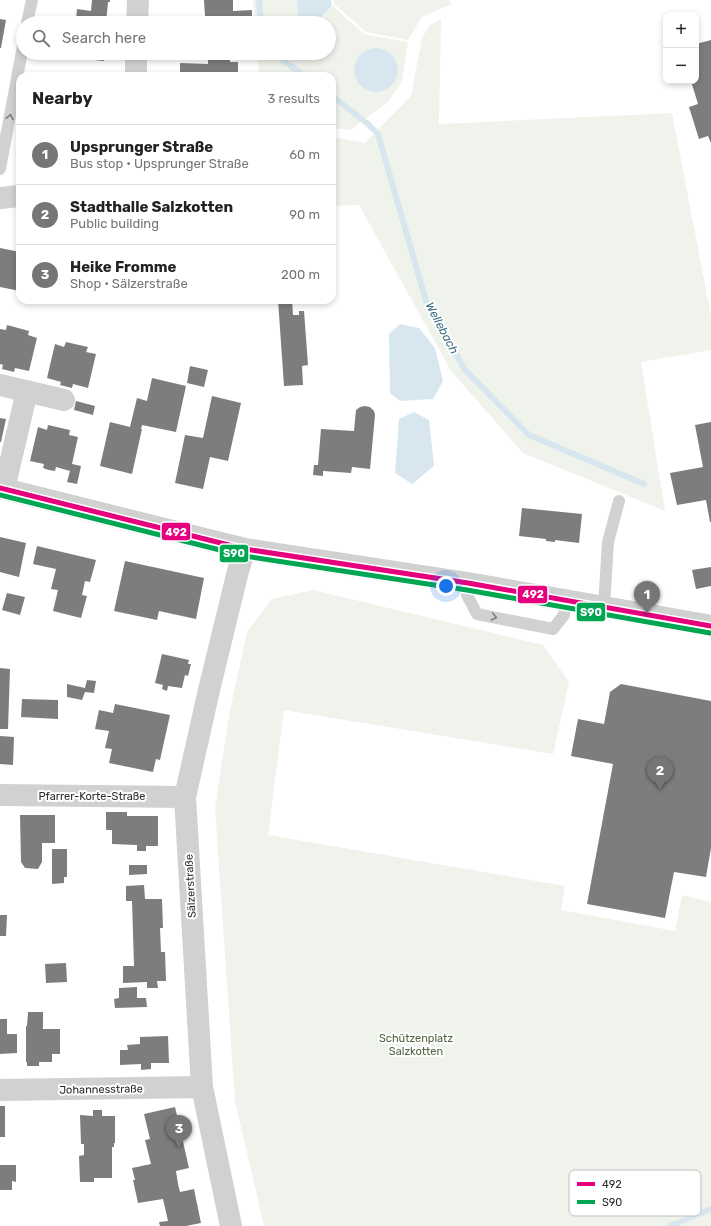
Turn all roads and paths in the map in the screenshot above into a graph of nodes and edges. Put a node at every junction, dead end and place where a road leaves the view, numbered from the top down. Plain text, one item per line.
1 (32, 0) edge
2 (138, 0) edge
3 (29, 16) edge
4 (137, 16) edge
5 (20, 60) edge
6 (136, 60) edge
7 (18, 72) edge
8 (136, 72) edge
9 (16, 83) edge
10 (0, 169) edge
11 (16, 196) edge
12 (0, 198) edge
13 (0, 384) edge
14 (27, 391) junction
15 (64, 400) dead end
16 (2, 489) edge
17 (619, 501) dead end
18 (244, 549) junction
19 (468, 583) junction
20 (567, 599) junction
21 (604, 606) junction
22 (711, 626) edge
23 (0, 795) edge
24 (185, 797) junction
25 (202, 1087) junction
26 (0, 1090) edge
27 (231, 1226) edge

1 - 3 lane
2 - 4 street
7 -> 5 lane
6 - 8 street
10 -> 9 lane
11 - 12 street
13 - 14 street
14 - 15 street
14 - 16 street
16 - 18 street
17 - 21 lane
18 - 19 street
18 - 24 street, Sälzerstraße
19 - 20 street
19 -> 20 lane
20 - 21 street
21 - 22 street
23 - 24 street, Pfarrer-Korte-Straße
24 - 25 street, Sälzerstraße
25 - 26 street, Johannesstraße
25 - 27 street, Sälzerstraße

